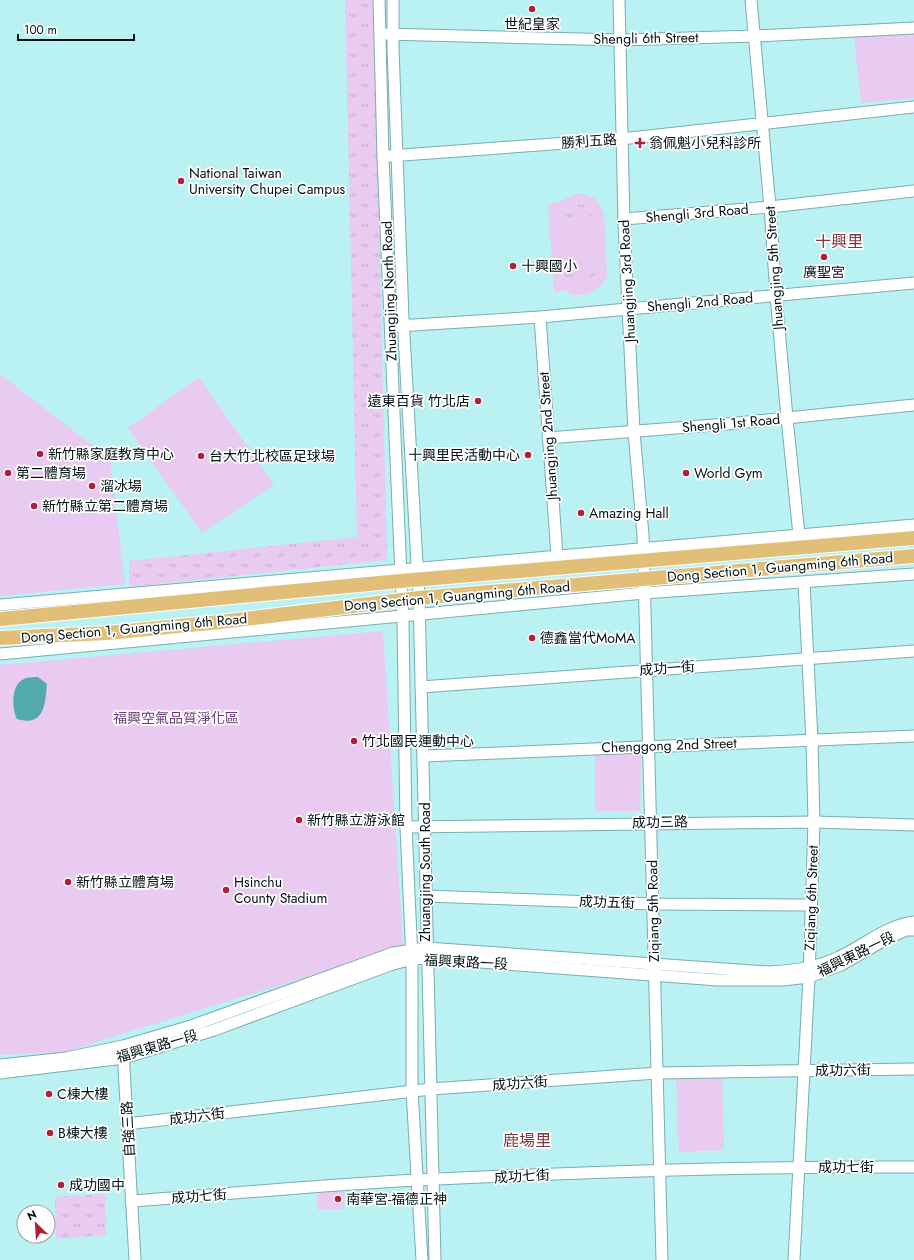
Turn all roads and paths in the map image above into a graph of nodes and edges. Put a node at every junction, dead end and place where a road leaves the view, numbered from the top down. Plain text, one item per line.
1 (379, 0) edge
2 (393, 0) edge
3 (619, 0) edge
4 (751, 0) edge
5 (914, 28) edge
6 (378, 34) junction
7 (392, 35) junction
8 (755, 36) junction
9 (621, 40) junction
10 (914, 107) edge
11 (763, 124) junction
12 (621, 139) junction
13 (396, 156) junction
14 (383, 157) junction
15 (914, 191) edge
16 (770, 207) junction
17 (624, 219) junction
18 (914, 283) edge
19 (776, 295) junction
20 (628, 309) junction
21 (540, 317) junction
22 (404, 325) junction
23 (390, 326) junction
24 (914, 405) edge
25 (787, 418) junction
26 (634, 432) junction
27 (548, 438) junction
28 (914, 525) edge
29 (800, 535) junction
30 (914, 538) edge
31 (643, 555) junction
32 (557, 556) junction
33 (914, 556) edge
34 (418, 574) junction
35 (914, 574) edge
36 (400, 575) junction
37 (804, 583) junction
38 (643, 586) junction
39 (419, 598) junction
40 (401, 600) junction
41 (0, 605) edge
42 (419, 614) junction
43 (402, 616) junction
44 (0, 619) edge
45 (107, 633) junction
46 (0, 638) edge
47 (133, 642) junction
48 (914, 651) edge
49 (0, 654) edge
50 (807, 658) junction
51 (646, 670) junction
52 (421, 687) junction
53 (914, 736) edge
54 (812, 740) junction
55 (649, 746) junction
56 (424, 756) junction
57 (651, 822) junction
58 (814, 822) junction
59 (914, 825) edge
60 (425, 826) junction
61 (406, 827) junction
62 (426, 896) junction
63 (653, 904) junction
64 (811, 905) junction
65 (914, 922) edge
66 (914, 930) edge
67 (426, 953) junction
68 (412, 954) junction
69 (655, 969) junction
70 (809, 973) junction
71 (123, 1052) junction
72 (0, 1065) edge
73 (914, 1069) edge
74 (803, 1070) junction
75 (0, 1073) edge
76 (657, 1073) junction
77 (431, 1089) junction
78 (412, 1091) junction
79 (127, 1124) junction
80 (799, 1166) junction
81 (914, 1167) edge
82 (659, 1170) junction
83 (418, 1180) junction
84 (433, 1180) junction
85 (132, 1201) junction
86 (135, 1260) edge
87 (422, 1260) edge
88 (435, 1260) edge
89 (662, 1260) edge
90 (794, 1260) edge

1 - 6 street, Zhuangjing North Road
2 - 7 street, Zhuangjing North Road
3 - 9 street, Jhuangjing 3rd Road
4 - 8 street, Jhuangjing 5th Street
5 - 8 street, Shengli 6th Street
6 - 7 street, Shengli 6th Street
6 - 14 street, Zhuangjing North Road
7 - 9 street, Shengli 6th Street
7 - 13 street, Zhuangjing North Road
8 - 9 street, Shengli 6th Street
8 - 11 street, Jhuangjing 5th Street
9 - 12 street, Jhuangjing 3rd Road
10 - 11 street, 勝利五路
11 - 12 street, 勝利五路
11 - 16 street, Jhuangjing 5th Street
12 - 13 street, 勝利五路
12 - 17 street, Jhuangjing 3rd Road
13 - 14 street, 勝利五路
13 - 22 street, Zhuangjing North Road
14 - 23 street, Zhuangjing North Road
15 - 16 street, Shengli 3rd Road
16 - 17 street, Shengli 3rd Road
16 - 19 street, Jhuangjing 5th Street
17 - 20 street, Jhuangjing 3rd Road
18 - 19 street, Shengli 2nd Road
19 - 20 street, Shengli 2nd Road
19 - 25 street, Jhuangjing 5th Street
20 - 21 street, Shengli 2nd Road
20 - 26 street, Jhuangjing 3rd Road
21 - 22 street, Shengli 2nd Road
21 - 27 street, Jhuangjing 2nd Street
22 - 23 street, Shengli 2nd Road
22 - 34 street, Zhuangjing North Road
23 - 36 street, Zhuangjing North Road
24 - 25 street, Shengli 1st Road
25 - 26 street, Shengli 1st Road
25 - 29 street, Jhuangjing 5th Street
26 - 27 street, Shengli 1st Road
26 - 31 street, Jhuangjing 3rd Road
27 - 32 street, Jhuangjing 2nd Street
28 - 29 street, Dong Section 1, Guangming 6th Road
29 - 31 street, Dong Section 1, Guangming 6th Road
30 - 31 main road, Dong Section 1, Guangming 6th Road
31 - 32 street, Dong Section 1, Guangming 6th Road
31 - 34 main road, Dong Section 1, Guangming 6th Road
31 - 38 street, Ziqiang 5th Road
32 - 34 street, Dong Section 1, Guangming 6th Road
33 - 38 main road, Dong Section 1, Guangming 6th Road
34 - 36 main road, Dong Section 1, Guangming 6th Road
34 - 39 street, Zhuangjing South Road
35 - 37 street, Dong Section 1, Guangming 6th Road
36 - 40 street, Zhuangjing South Road
36 - 41 street, Dong Section 1, Guangming 6th Road
36 - 44 main road, Dong Section 1, Guangming 6th Road
37 - 38 street, Dong Section 1, Guangming 6th Road
37 - 50 street, Ziqiang 6th Street
38 - 39 main road, Dong Section 1, Guangming 6th Road
38 - 42 street, Dong Section 1, Guangming 6th Road
38 - 51 street, Ziqiang 5th Road
39 - 40 main road, Dong Section 1, Guangming 6th Road
39 - 42 street, Zhuangjing South Road
40 - 43 street, Zhuangjing South Road
40 - 45 main road, Dong Section 1, Guangming 6th Road
42 - 43 street, Dong Section 1, Guangming 6th Road
42 - 52 street, Zhuangjing South Road
43 - 47 street, Dong Section 1, Guangming 6th Road
43 - 61 street, Zhuangjing South Road
45 - 46 main road, Dong Section 1, Guangming 6th Road
45 - 47 street
47 - 49 street, Dong Section 1, Guangming 6th Road
48 - 50 street, 成功一街
50 - 51 street, 成功一街
50 - 54 street, Ziqiang 6th Street
51 - 52 street, 成功一街
51 - 55 street, Ziqiang 5th Road
52 - 56 street, Zhuangjing South Road
53 - 54 street, Chenggong 2nd Street
54 - 55 street, Chenggong 2nd Street
54 - 58 street, Ziqiang 6th Street
55 - 56 street, Chenggong 2nd Street
55 - 57 street, Ziqiang 5th Road
56 - 60 street, Zhuangjing South Road
57 - 58 street, 成功三路
57 - 60 street, 成功三路
57 - 63 street, Ziqiang 5th Road
58 - 59 street, 成功三路
58 - 64 street, Ziqiang 6th Street
60 - 61 street, 成功三路
60 - 62 street, Zhuangjing South Road
61 - 68 street, Zhuangjing South Road
62 - 63 street, 成功五街
62 - 67 street, Zhuangjing South Road
63 - 64 street, 成功五街
63 - 69 street, Ziqiang 5th Road
64 - 70 street, Ziqiang 6th Street
65 - 70 street, 福興東路一段
66 - 70 street, 福興東路一段
67 - 68 street, 福興東路一段
67 - 69 street, 福興東路一段
67 - 77 street, Zhuangjing South Road
68 - 71 street, 福興東路一段
68 - 78 street, Zhuangjing South Road
69 - 70 street, 福興東路一段
69 - 76 street, Ziqiang 5th Road
70 - 74 street, Ziqiang 6th Street
71 - 72 street, 福興東路一段
71 - 75 street, 福興東路一段
71 - 79 street, 自強三路
73 - 74 street, 成功六街
74 - 76 street, 成功六街
74 - 80 street, Ziqiang 6th Street
76 - 77 street, 成功六街
76 - 82 street, Ziqiang 5th Road
77 - 78 street, 成功六街
77 - 84 street, Zhuangjing South Road
78 - 79 street, 成功六街
78 - 83 street, Zhuangjing South Road
79 - 85 street, 自強三路
80 - 81 street, 成功七街
80 - 82 street, 成功七街
80 - 90 street, Ziqiang 6th Street
82 - 84 street, 成功七街
82 - 89 street, Ziqiang 5th Road
83 - 84 street, 成功七街
83 - 85 street, 成功七街
83 - 87 street, Zhuangjing South Road
84 - 88 street, Zhuangjing South Road
85 - 86 street, 自強三路

